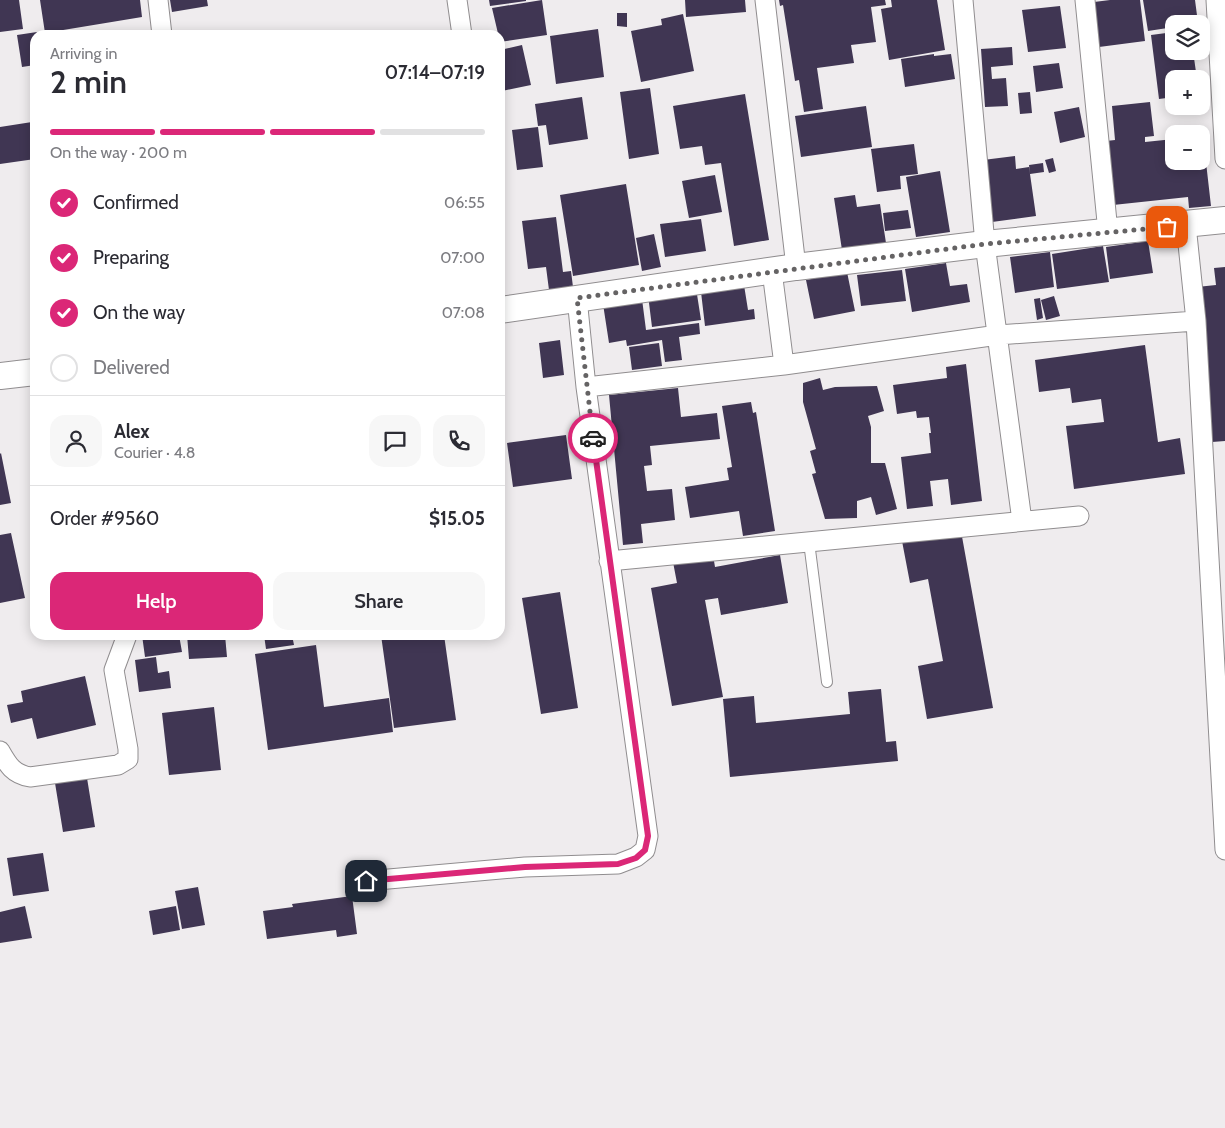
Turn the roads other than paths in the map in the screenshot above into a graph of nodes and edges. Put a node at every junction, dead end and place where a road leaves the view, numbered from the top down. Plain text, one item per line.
1 (158, 0) edge
2 (457, 0) edge
3 (766, 0) edge
4 (963, 0) edge
5 (1085, 0) edge
6 (1216, 0) edge
7 (161, 30) edge
8 (461, 30) edge
9 (1225, 159) edge
10 (1225, 220) edge
11 (1186, 225) junction
12 (1108, 232) junction
13 (985, 244) junction
14 (784, 269) junction
15 (577, 298) junction
16 (505, 309) edge
17 (1196, 321) junction
18 (998, 335) junction
19 (784, 365) junction
20 (30, 373) edge
21 (0, 376) edge
22 (586, 387) junction
23 (1079, 516) dead end
24 (1022, 521) junction
25 (809, 542) junction
26 (609, 561) junction
27 (125, 640) edge
28 (827, 682) dead end
29 (0, 751) edge
30 (1225, 850) edge
31 (366, 881) dead end

1 - 7 street
2 - 8 street
3 - 14 street
4 - 13 street
5 - 12 street
6 - 9 street
10 - 11 main road
11 - 12 main road
11 - 17 street
12 - 13 main road
13 - 14 main road
13 - 18 street
14 - 15 main road
14 - 19 street
15 - 16 main road
15 - 22 street
17 - 18 street
17 - 30 street
18 - 19 street
18 - 24 street
19 - 22 street
20 - 21 main road
22 - 26 street
23 - 24 street
24 - 25 street
25 - 26 street
25 - 28 lane
26 - 31 street
27 - 29 street

